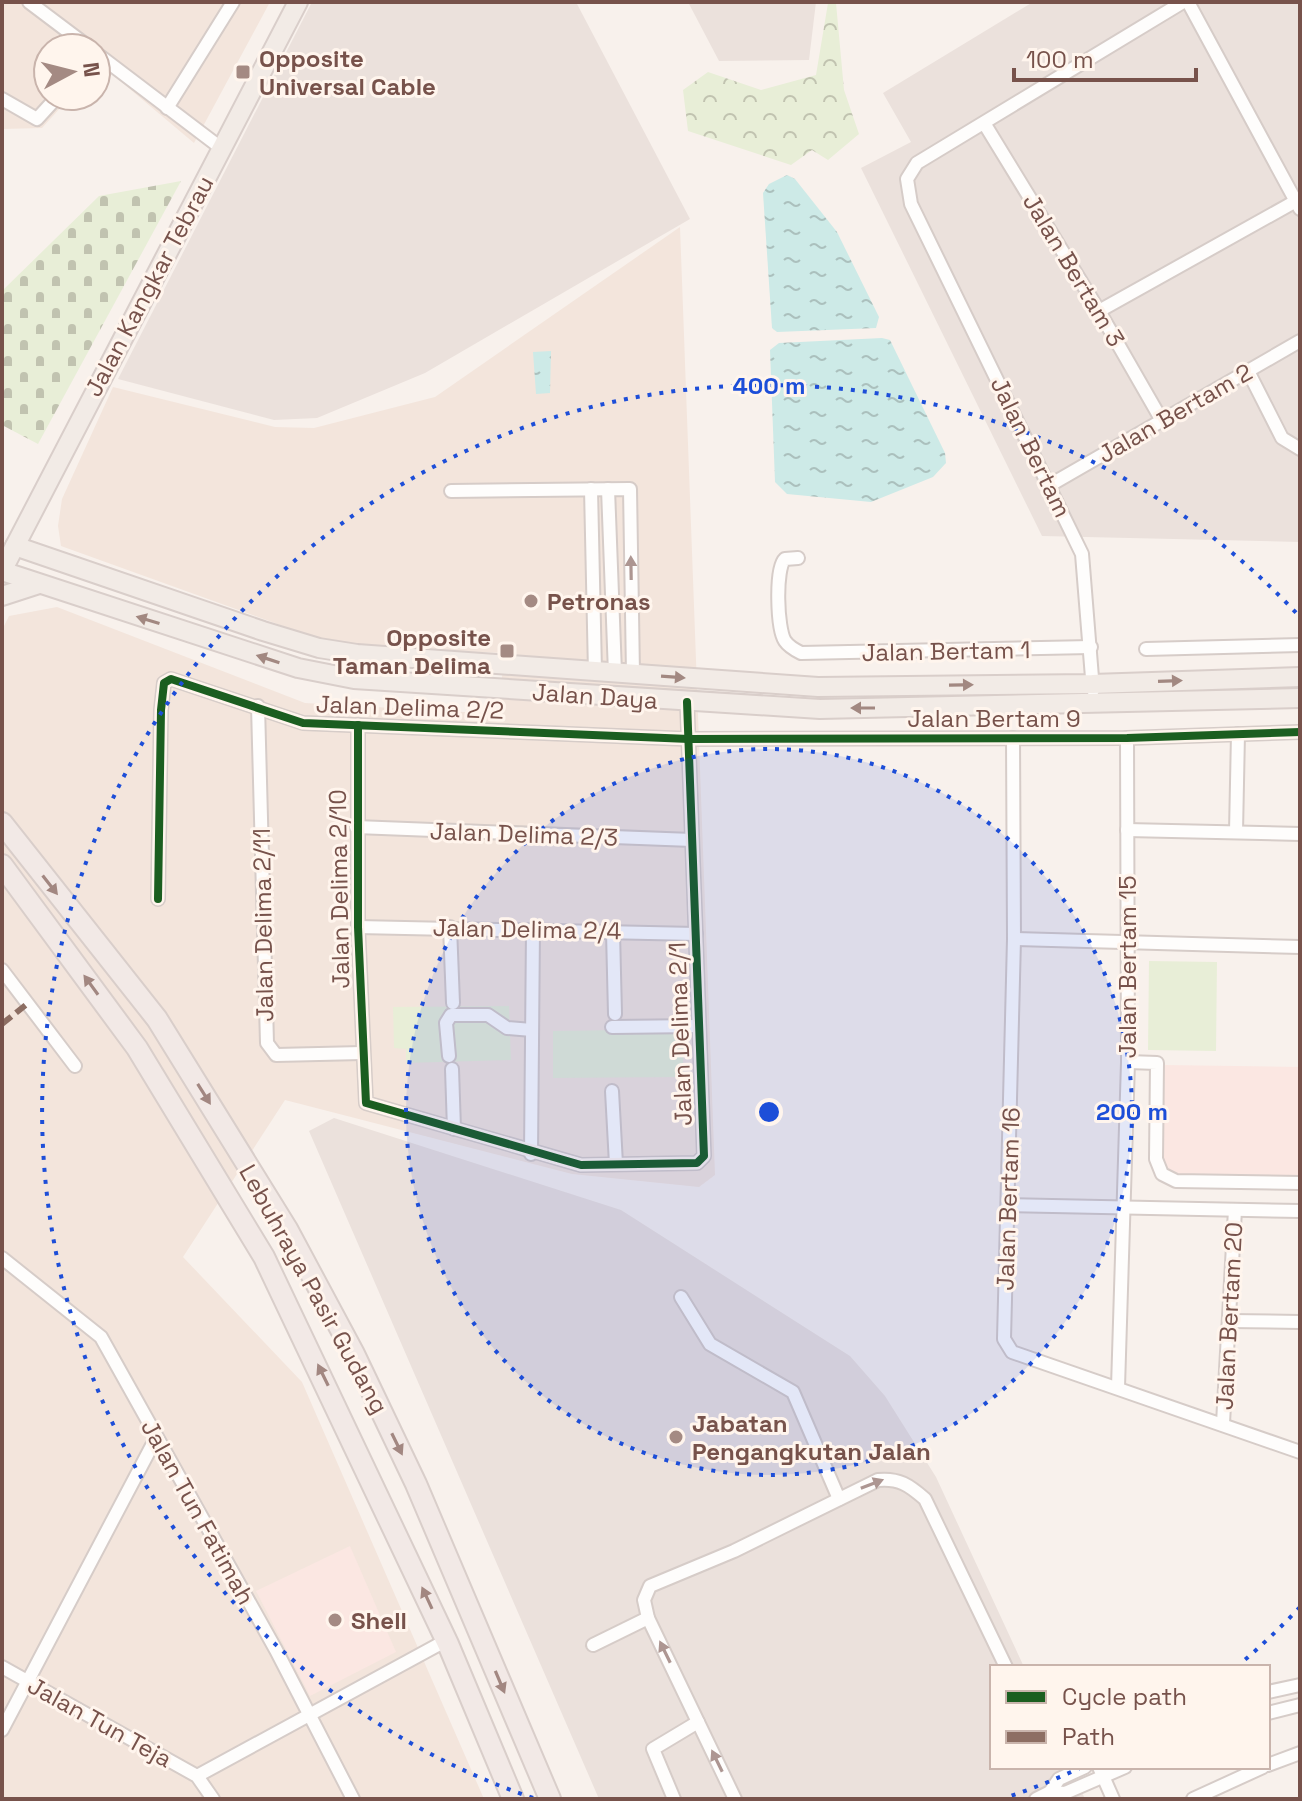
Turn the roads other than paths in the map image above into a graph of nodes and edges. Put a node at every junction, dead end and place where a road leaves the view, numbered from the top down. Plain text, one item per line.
1 (29, 2) edge
2 (233, 2) edge
3 (298, 2) edge
4 (1186, 2) edge
5 (69, 32) edge
6 (112, 65) edge
7 (2, 99) edge
8 (167, 108) junction
9 (43, 112) edge
10 (984, 123) junction
11 (221, 148) junction
12 (1298, 205) edge
13 (1099, 311) junction
14 (1300, 341) edge
15 (1248, 371) junction
16 (1161, 419) junction
17 (1300, 449) edge
18 (1050, 485) junction
19 (591, 489) junction
20 (608, 489) junction
21 (451, 491) dead end
22 (34, 508) junction
23 (15, 546) junction
24 (798, 558) dead end
25 (50, 560) junction
26 (2, 571) edge
27 (39, 584) junction
28 (2, 596) edge
29 (263, 631) junction
30 (1300, 645) edge
31 (1091, 647) junction
32 (239, 649) junction
33 (1146, 649) dead end
34 (595, 672) junction
35 (624, 674) junction
36 (1300, 677) edge
37 (1092, 684) junction
38 (1300, 698) edge
39 (687, 702) junction
40 (1094, 705) junction
41 (258, 706) junction
42 (358, 725) junction
43 (1300, 732) edge
44 (1238, 734) junction
45 (1013, 738) junction
46 (1127, 738) junction
47 (689, 739) junction
48 (2, 823) edge
49 (356, 827) junction
50 (1127, 830) junction
51 (1236, 832) junction
52 (1300, 834) edge
53 (692, 840) junction
54 (2, 865) edge
55 (158, 899) dead end
56 (358, 927) junction
57 (450, 927) junction
58 (533, 929) junction
59 (613, 932) junction
60 (696, 934) junction
61 (1014, 939) junction
62 (1126, 942) junction
63 (1300, 947) edge
64 (2, 970) edge
65 (453, 1003) dead end
66 (699, 1026) junction
67 (532, 1030) junction
68 (362, 1053) junction
69 (1128, 1062) junction
70 (75, 1066) dead end
71 (612, 1091) dead end
72 (454, 1129) junction
73 (531, 1154) junction
74 (616, 1164) junction
75 (1300, 1183) edge
76 (1008, 1205) junction
77 (1124, 1208) junction
78 (1235, 1210) junction
79 (1300, 1211) edge
80 (2, 1258) edge
81 (681, 1297) dead end
82 (1229, 1321) junction
83 (1300, 1322) edge
84 (1118, 1387) junction
85 (1223, 1423) junction
86 (156, 1438) junction
87 (1300, 1452) edge
88 (839, 1499) junction
89 (648, 1618) junction
90 (447, 1640) junction
91 (593, 1645) dead end
92 (1005, 1665) edge
93 (2, 1667) edge
94 (28, 1682) junction
95 (1300, 1685) edge
96 (1270, 1692) edge
97 (1300, 1705) edge
98 (1270, 1712) edge
99 (310, 1715) junction
100 (698, 1722) junction
101 (2, 1730) edge
102 (1300, 1753) edge
103 (1270, 1764) edge
104 (1256, 1769) edge
105 (1101, 1772) edge
106 (1056, 1773) edge
107 (201, 1780) junction
108 (1050, 1792) junction
109 (1065, 1793) junction
110 (202, 1799) edge
111 (213, 1799) edge
112 (353, 1799) edge
113 (513, 1799) edge
114 (550, 1799) edge
115 (674, 1799) edge
116 (735, 1799) edge
117 (1036, 1799) edge
118 (1113, 1799) edge
119 (1193, 1799) edge

1 - 5 street
2 - 8 street
3 - 11 main road, Jalan Kangkar Tebrau
4 - 10 street
4 - 12 street
6 - 8 street
7 - 9 street
8 - 11 street
10 - 13 street, Jalan Bertam 3
10 - 18 street, Jalan Bertam
11 - 22 main road, Jalan Kangkar Tebrau
12 - 13 street
13 - 16 street, Jalan Bertam 3
14 - 15 street, Jalan Bertam 2
15 - 16 street, Jalan Bertam 2
15 - 17 street
16 - 18 street, Jalan Bertam 2
18 - 31 street, Jalan Bertam
19 - 20 street
19 - 21 street
19 - 34 street
20 - 35 street
35 -> 20 street
22 - 23 main road, Jalan Kangkar Tebrau
22 - 25 main road
23 - 25 main road, Jalan Daya
23 - 26 main road, Jalan Kangkar Tebrau
24 - 31 street, Jalan Bertam 1
25 - 29 main road, Jalan Daya
26 - 27 main road, Jalan Daya
27 - 28 main road
32 -> 27 main road, Jalan Daya
29 - 32 main road
29 - 34 main road, Jalan Daya
30 - 33 street
31 - 37 street, Jalan Bertam
39 -> 32 main road, Jalan Daya
34 - 35 main road, Jalan Daya
35 -> 37 main road, Jalan Daya
37 -> 36 main road, Jalan Daya
37 - 40 street, Jalan Bertam
38 - 40 main road, Jalan Daya
40 -> 39 main road, Jalan Daya
39 - 47 street, Jalan Delima 2/1
41 - 42 street, Jalan Delima 2/2
41 - 55 street, Jalan Delima 2/2
41 - 68 street, Jalan Delima 2/11
42 - 47 street, Jalan Delima 2/2
42 - 49 street, Jalan Delima 2/10
43 - 44 street, Jalan Bertam 9
44 - 46 street, Jalan Bertam 9
44 - 51 street
45 - 46 street, Jalan Bertam 9
45 - 47 street, Jalan Bertam 9
45 - 61 street, Jalan Bertam 16
46 - 50 street, Jalan Bertam 15
47 - 53 street, Jalan Delima 2/1
48 -> 114 highway, Lebuhraya Pasir Gudang
49 - 53 street, Jalan Delima 2/3
49 - 56 street, Jalan Delima 2/10
50 - 51 street
50 - 62 street, Jalan Bertam 15
51 - 52 street
53 - 60 street, Jalan Delima 2/1
90 -> 54 highway, Lebuhraya Pasir Gudang
56 - 57 street, Jalan Delima 2/4
56 - 68 street, Jalan Delima 2/10
57 - 58 street, Jalan Delima 2/4
57 - 65 street
58 - 59 street, Jalan Delima 2/4
58 - 67 street
59 - 60 street, Jalan Delima 2/4
59 - 66 street
60 - 66 street, Jalan Delima 2/1
61 - 62 street
61 - 76 street, Jalan Bertam 16
62 - 63 street
62 - 69 street, Jalan Bertam 15
64 - 70 street
66 - 74 street, Jalan Delima 2/1
67 - 72 street
67 - 73 street
68 - 72 street, Jalan Delima 2/1
69 - 75 street
69 - 77 street, Jalan Bertam 15
71 - 74 street
72 - 73 street, Jalan Delima 2/1
73 - 74 street, Jalan Delima 2/1
76 - 77 street
76 - 84 street, Jalan Bertam 16
77 - 78 street
77 - 84 street, Jalan Bertam 15
78 - 79 street
78 - 82 street, Jalan Bertam 20
80 - 86 street, Jalan Tun Fatimah
81 - 88 street
82 - 83 street
82 - 85 street, Jalan Bertam 20
84 - 85 street, Jalan Bertam 16
85 - 87 street, Jalan Bertam 16
86 - 94 street
86 - 99 street, Jalan Tun Fatimah
88 - 89 street
88 -> 92 street
89 - 91 street
100 -> 89 street
90 - 99 street
90 - 113 highway, Lebuhraya Pasir Gudang
93 - 94 street, Jalan Tun Teja
94 - 101 street
94 - 107 street, Jalan Tun Teja
95 - 96 street
97 - 98 street
99 - 107 street
99 - 112 street, Jalan Tun Fatimah
100 - 115 street
116 -> 100 street
102 - 103 street
104 - 119 street
105 - 109 street
105 - 118 street
106 - 108 street
106 - 109 street
107 - 110 street
107 - 111 street
108 - 109 street
108 - 117 street

